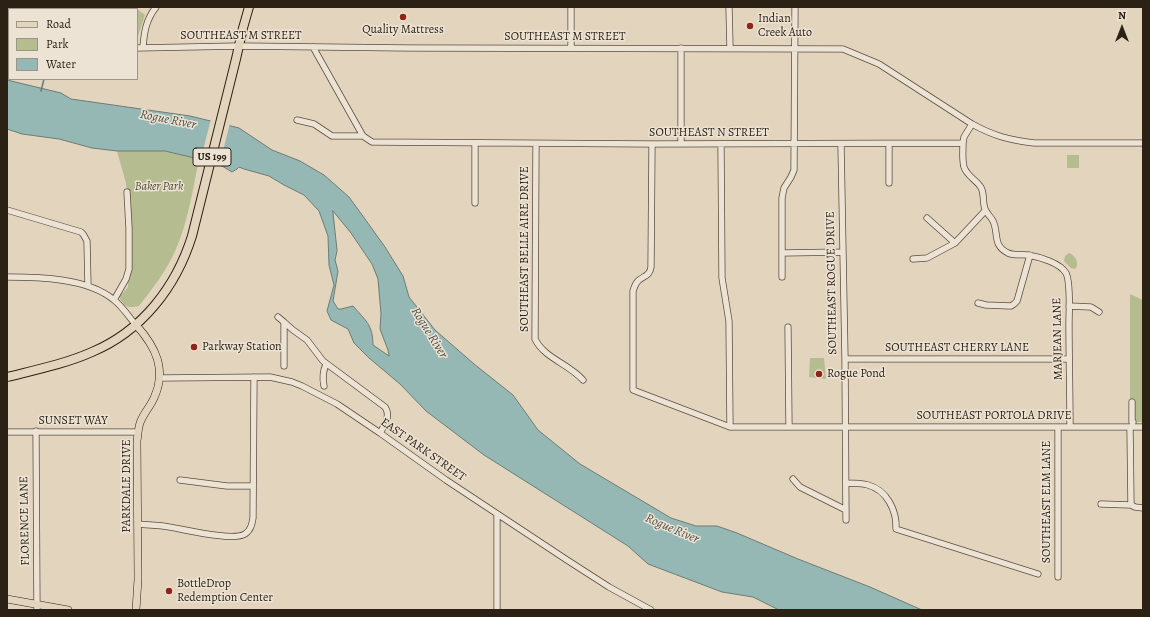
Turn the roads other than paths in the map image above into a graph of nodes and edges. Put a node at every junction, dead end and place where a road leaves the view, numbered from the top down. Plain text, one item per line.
1 (156, 7) edge
2 (249, 7) edge
3 (571, 7) edge
4 (729, 7) edge
5 (795, 7) edge
6 (239, 46) junction
7 (313, 47) junction
8 (140, 48) edge
9 (571, 48) junction
10 (681, 48) junction
11 (730, 48) junction
12 (794, 49) junction
13 (297, 120) dead end
14 (972, 124) junction
15 (363, 136) junction
16 (474, 142) junction
17 (963, 143) junction
18 (1143, 143) edge
19 (536, 144) junction
20 (652, 144) junction
21 (681, 144) junction
22 (721, 144) junction
23 (794, 144) junction
24 (841, 144) junction
25 (889, 144) junction
26 (890, 182) dead end
27 (127, 192) dead end
28 (475, 203) dead end
29 (7, 210) edge
30 (986, 211) junction
31 (927, 218) dead end
32 (955, 243) junction
33 (782, 252) junction
34 (843, 252) junction
35 (1030, 255) junction
36 (913, 259) dead end
37 (7, 277) edge
38 (782, 277) dead end
39 (88, 286) junction
40 (114, 300) junction
41 (978, 303) dead end
42 (1069, 306) junction
43 (1099, 312) dead end
44 (278, 317) dead end
45 (284, 322) junction
46 (136, 325) junction
47 (788, 327) dead end
48 (845, 359) junction
49 (1069, 359) junction
50 (324, 362) junction
51 (284, 366) dead end
52 (7, 377) edge
53 (254, 377) junction
54 (160, 378) junction
55 (583, 380) dead end
56 (324, 386) dead end
57 (1132, 402) dead end
58 (1132, 424) junction
59 (730, 427) junction
60 (788, 427) junction
61 (845, 427) junction
62 (1058, 427) junction
63 (1070, 427) junction
64 (1143, 427) edge
65 (7, 432) edge
66 (36, 432) junction
67 (138, 432) junction
68 (380, 433) junction
69 (792, 479) dead end
70 (180, 480) dead end
71 (846, 483) junction
72 (253, 486) junction
73 (1101, 504) dead end
74 (1131, 505) junction
75 (1143, 508) edge
76 (846, 510) junction
77 (497, 514) junction
78 (846, 520) dead end
79 (138, 524) junction
80 (1038, 574) dead end
81 (1058, 577) dead end
82 (7, 599) edge
83 (37, 607) edge
84 (68, 610) edge
85 (136, 610) edge
86 (497, 610) edge
87 (651, 610) edge

1 - 8 street
2 - 6 highway, US 199
3 - 9 street
4 - 11 street
5 - 12 street
6 - 7 street, SOUTHEAST M STREET
6 - 8 street, SOUTHEAST M STREET
6 - 46 highway, US 199
7 - 9 street, SOUTHEAST M STREET
7 - 15 street
9 - 10 street, SOUTHEAST M STREET
10 - 11 street, SOUTHEAST M STREET
10 - 21 street
11 - 12 street, SOUTHEAST M STREET
12 - 14 street, SOUTHEAST M STREET
12 - 23 street
13 - 15 street, SOUTHEAST N STREET
14 - 17 street
14 - 18 street
15 - 16 street, SOUTHEAST N STREET
16 - 19 street, SOUTHEAST N STREET
16 - 28 street
17 - 25 street, SOUTHEAST N STREET
17 - 30 street, MARJEAN LANE
19 - 20 street, SOUTHEAST N STREET
19 - 55 street, SOUTHEAST BELLE AIRE DRIVE
20 - 21 street, SOUTHEAST N STREET
20 - 59 street
21 - 22 street, SOUTHEAST N STREET
22 - 23 street, SOUTHEAST N STREET
22 - 59 street
23 - 24 street, SOUTHEAST N STREET
23 - 33 street
24 - 25 street, SOUTHEAST N STREET
24 - 34 street, SOUTHEAST ROGUE DRIVE
25 - 26 street
27 - 40 street
29 - 39 street
30 - 32 street
30 - 35 street, MARJEAN LANE
31 - 32 street
32 - 36 street
33 - 34 street
33 - 38 street
34 - 48 street, SOUTHEAST ROGUE DRIVE
35 - 41 street
35 - 42 street, MARJEAN LANE
37 - 39 street
39 - 40 street
40 - 46 street
42 - 43 street
42 - 49 street, MARJEAN LANE
44 - 45 street
45 - 50 street
45 - 51 street
46 - 52 highway, US 199
46 - 54 main road, PARKDALE DRIVE
47 - 60 street
48 - 49 street, SOUTHEAST CHERRY LANE
48 - 61 street, SOUTHEAST ROGUE DRIVE
49 - 63 street, MARJEAN LANE
50 - 56 street
50 - 68 street
53 - 54 street, EAST PARK STREET
53 - 68 street, EAST PARK STREET
53 - 72 street
54 - 67 main road, PARKDALE DRIVE
57 - 58 street
58 - 63 street, SOUTHEAST PORTOLA DRIVE
58 - 64 street, SOUTHEAST PORTOLA DRIVE
58 - 74 street
59 - 60 street, SOUTHEAST PORTOLA DRIVE
60 - 61 street, SOUTHEAST PORTOLA DRIVE
61 - 62 street, SOUTHEAST PORTOLA DRIVE
61 - 71 street, SOUTHEAST ROGUE DRIVE
62 - 63 street, SOUTHEAST PORTOLA DRIVE
62 - 81 street, SOUTHEAST ELM LANE
65 - 66 street, SUNSET WAY
66 - 67 street, SUNSET WAY
66 - 83 street, FLORENCE LANE
67 - 79 main road, PARKDALE DRIVE
68 - 77 street, EAST PARK STREET
69 - 76 street
70 - 72 street
71 - 76 street, SOUTHEAST ROGUE DRIVE
71 - 80 street
72 - 79 street
73 - 74 street
74 - 75 street
76 - 78 street, SOUTHEAST ROGUE DRIVE
77 - 86 street
77 - 87 street, EAST PARK STREET
79 - 85 main road, PARKDALE DRIVE
82 - 83 main road
83 - 84 main road

